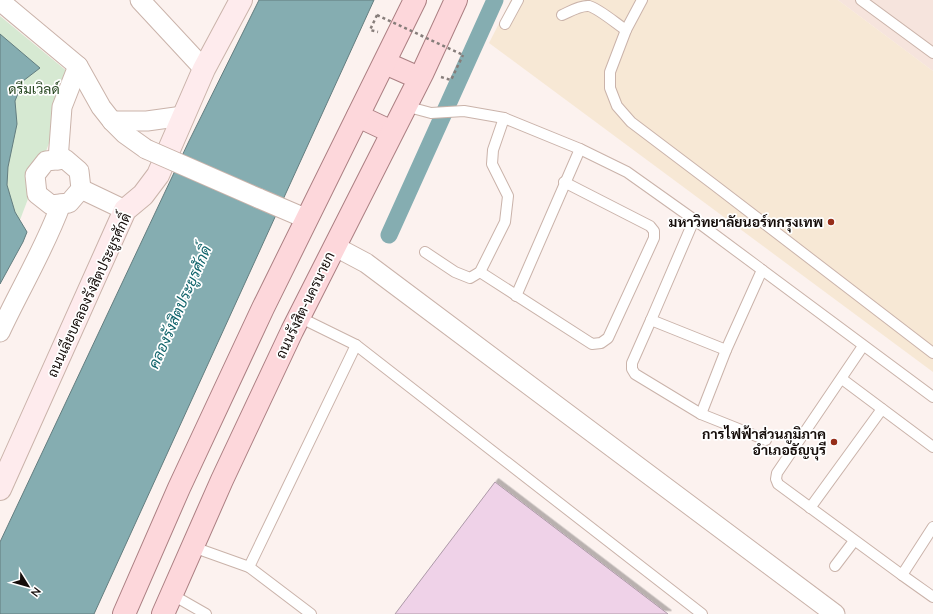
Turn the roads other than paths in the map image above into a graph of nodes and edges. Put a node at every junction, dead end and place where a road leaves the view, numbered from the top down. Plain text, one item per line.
1 (140, 0) edge
2 (241, 0) edge
3 (415, 0) edge
4 (456, 0) edge
5 (518, 0) edge
6 (642, 0) edge
7 (861, 0) edge
8 (0, 1) edge
9 (562, 15) dead end
10 (505, 24) dead end
11 (626, 30) junction
12 (933, 53) edge
13 (385, 63) junction
14 (78, 66) junction
15 (204, 69) junction
16 (421, 75) junction
17 (405, 106) junction
18 (183, 116) junction
19 (358, 116) junction
20 (504, 118) junction
21 (112, 121) junction
22 (392, 132) junction
23 (580, 149) junction
24 (58, 160) junction
25 (564, 182) junction
26 (81, 189) junction
27 (61, 204) junction
28 (125, 210) junction
29 (307, 219) junction
30 (694, 220) junction
31 (334, 246) junction
32 (425, 252) dead end
33 (762, 270) junction
34 (480, 272) junction
35 (516, 296) junction
36 (299, 317) junction
37 (651, 320) junction
38 (0, 332) edge
39 (356, 345) junction
40 (864, 346) junction
41 (726, 350) junction
42 (933, 353) edge
43 (842, 379) junction
44 (933, 397) edge
45 (882, 409) junction
46 (701, 414) junction
47 (766, 440) dead end
48 (933, 447) edge
49 (0, 489) edge
50 (810, 508) junction
51 (933, 527) edge
52 (854, 541) junction
53 (193, 547) junction
54 (835, 566) dead end
55 (249, 567) junction
56 (902, 575) junction
57 (172, 594) junction
58 (933, 598) edge
59 (124, 614) edge
60 (163, 614) edge
61 (206, 614) edge
62 (311, 614) edge
63 (702, 614) edge
64 (835, 614) edge

1 - 15 street
2 - 15 street, ถนนเลียบคลองรังสิตประยูรศักดิ์
3 - 13 main road
4 - 16 main road, ถนนรังสิต-นครนายก
5 - 10 lane
6 - 11 lane
7 - 12 lane
8 - 14 street
9 - 11 lane
11 - 42 lane
13 - 16 main road
13 - 19 main road
14 - 21 street
14 - 24 street
15 - 18 street, ถนนเลียบคลองรังสิตประยูรศักดิ์
16 - 17 main road, ถนนรังสิต-นครนายก
17 - 20 lane
17 - 22 main road, ถนนรังสิต-นครนายก
18 - 21 street
18 - 28 street, ถนนเลียบคลองรังสิตประยูรศักดิ์
19 - 22 main road
19 - 29 main road
20 - 23 lane
20 - 34 lane
21 - 29 street, bridge
22 - 31 main road, ถนนรังสิต-นครนายก
23 - 25 lane
23 - 30 lane
24 - 26 street
24 - 27 street
25 - 35 lane
25 - 35 lane
26 - 27 street
26 - 28 street
27 - 38 street
28 - 49 street, ถนนเลียบคลองรังสิตประยูรศักดิ์
29 - 59 main road
30 - 33 lane
30 - 37 lane
31 - 36 main road, ถนนรังสิต-นครนายก
31 - 64 street
32 - 34 lane
33 - 40 lane
33 - 41 lane
34 - 35 lane
36 - 39 lane
36 - 53 main road, ถนนรังสิต-นครนายก
37 - 41 lane
37 - 46 lane
39 - 55 lane
39 - 63 lane
40 - 43 lane
40 - 44 lane
41 - 46 lane
43 - 45 lane
43 - 50 lane
45 - 48 lane
45 - 50 lane
46 - 47 lane
50 - 52 lane
51 - 56 lane
52 - 54 lane
52 - 56 lane
53 - 55 lane
53 - 57 main road, ถนนรังสิต-นครนายก
55 - 62 lane
56 - 58 lane
57 - 60 main road, ถนนรังสิต-นครนายก
57 - 61 lane

